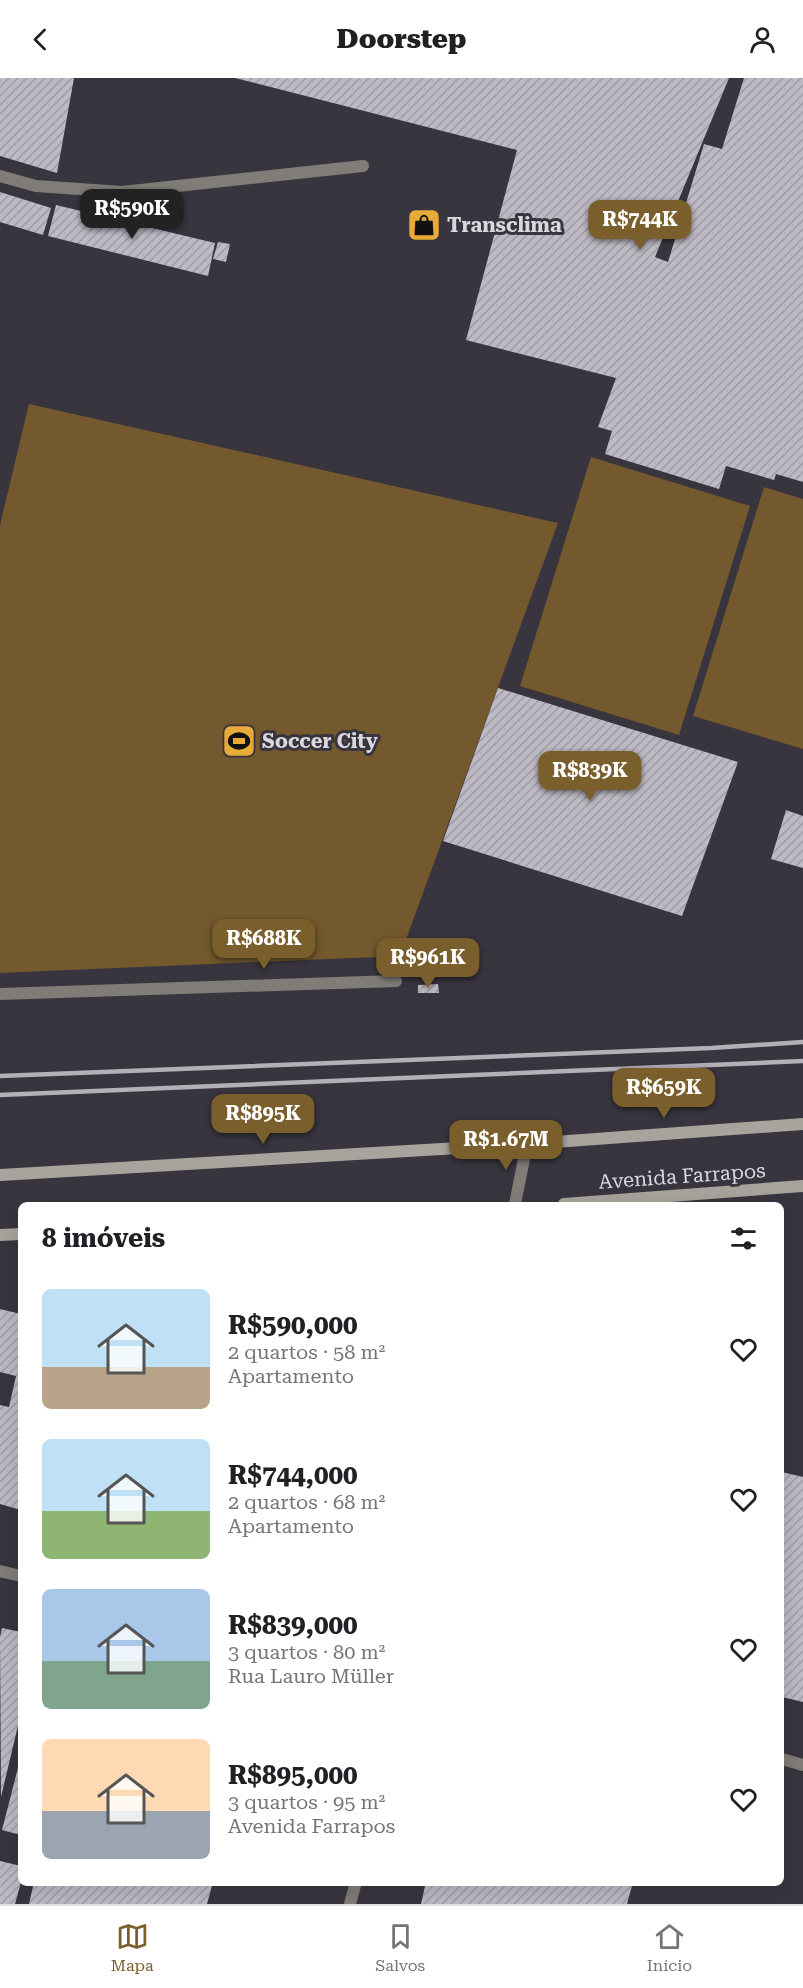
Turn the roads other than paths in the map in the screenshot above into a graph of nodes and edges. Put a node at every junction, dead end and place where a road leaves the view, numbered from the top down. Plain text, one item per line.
1 (363, 166) dead end
2 (0, 176) edge
3 (396, 981) dead end
4 (0, 993) edge
5 (803, 1124) edge
6 (527, 1144) junction
7 (0, 1175) edge
8 (803, 1186) edge
9 (515, 1202) edge
10 (591, 1202) edge
11 (18, 1234) edge
12 (0, 1235) edge
13 (0, 1571) edge
14 (18, 1575) edge
15 (784, 1759) edge
16 (803, 1764) edge
17 (355, 1886) edge
18 (350, 1904) edge

1 - 2 street
3 - 4 street
5 - 6 main road
6 - 7 main road
6 - 9 street
8 - 10 main road, Avenida Farrapos
11 - 12 main road
13 - 14 street
15 - 16 street
17 - 18 street

